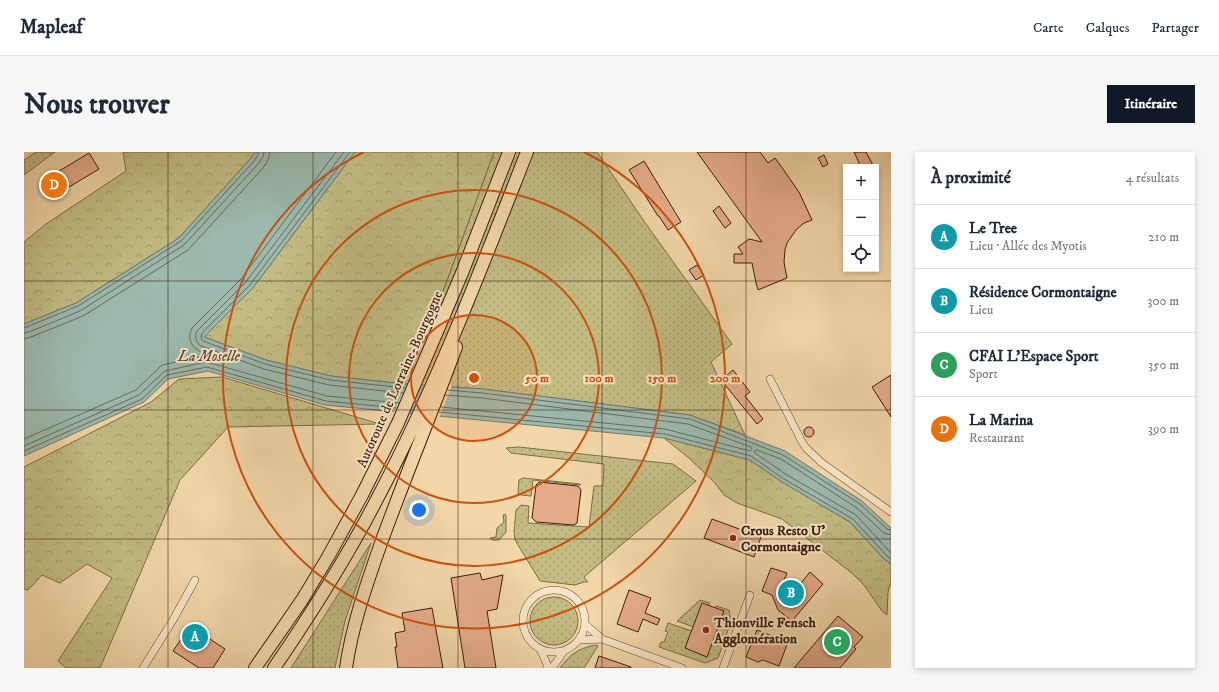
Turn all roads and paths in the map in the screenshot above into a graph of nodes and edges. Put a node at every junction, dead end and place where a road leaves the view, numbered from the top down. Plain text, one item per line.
1 (509, 152) edge
2 (527, 152) edge
3 (770, 379) dead end
4 (420, 425) junction
5 (891, 512) edge
6 (196, 580) dead end
7 (750, 595) dead end
8 (586, 625) junction
9 (602, 639) junction
10 (580, 640) junction
11 (540, 649) junction
12 (564, 651) junction
13 (143, 668) edge
14 (255, 668) edge
15 (274, 668) edge
16 (346, 668) edge
17 (547, 668) edge
18 (552, 668) edge
19 (682, 668) edge
20 (723, 668) edge

1 - 14 highway, Autoroute de Lorraine-Bourgogne
2 - 4 highway
3 - 5 street
4 - 15 highway
4 - 16 highway
6 - 13 street
7 - 20 street
8 - 9 street
8 - 10 street
8 - 11 street
9 - 10 street
9 - 19 street
10 - 12 street
11 - 12 street
11 - 17 street
12 - 18 street

